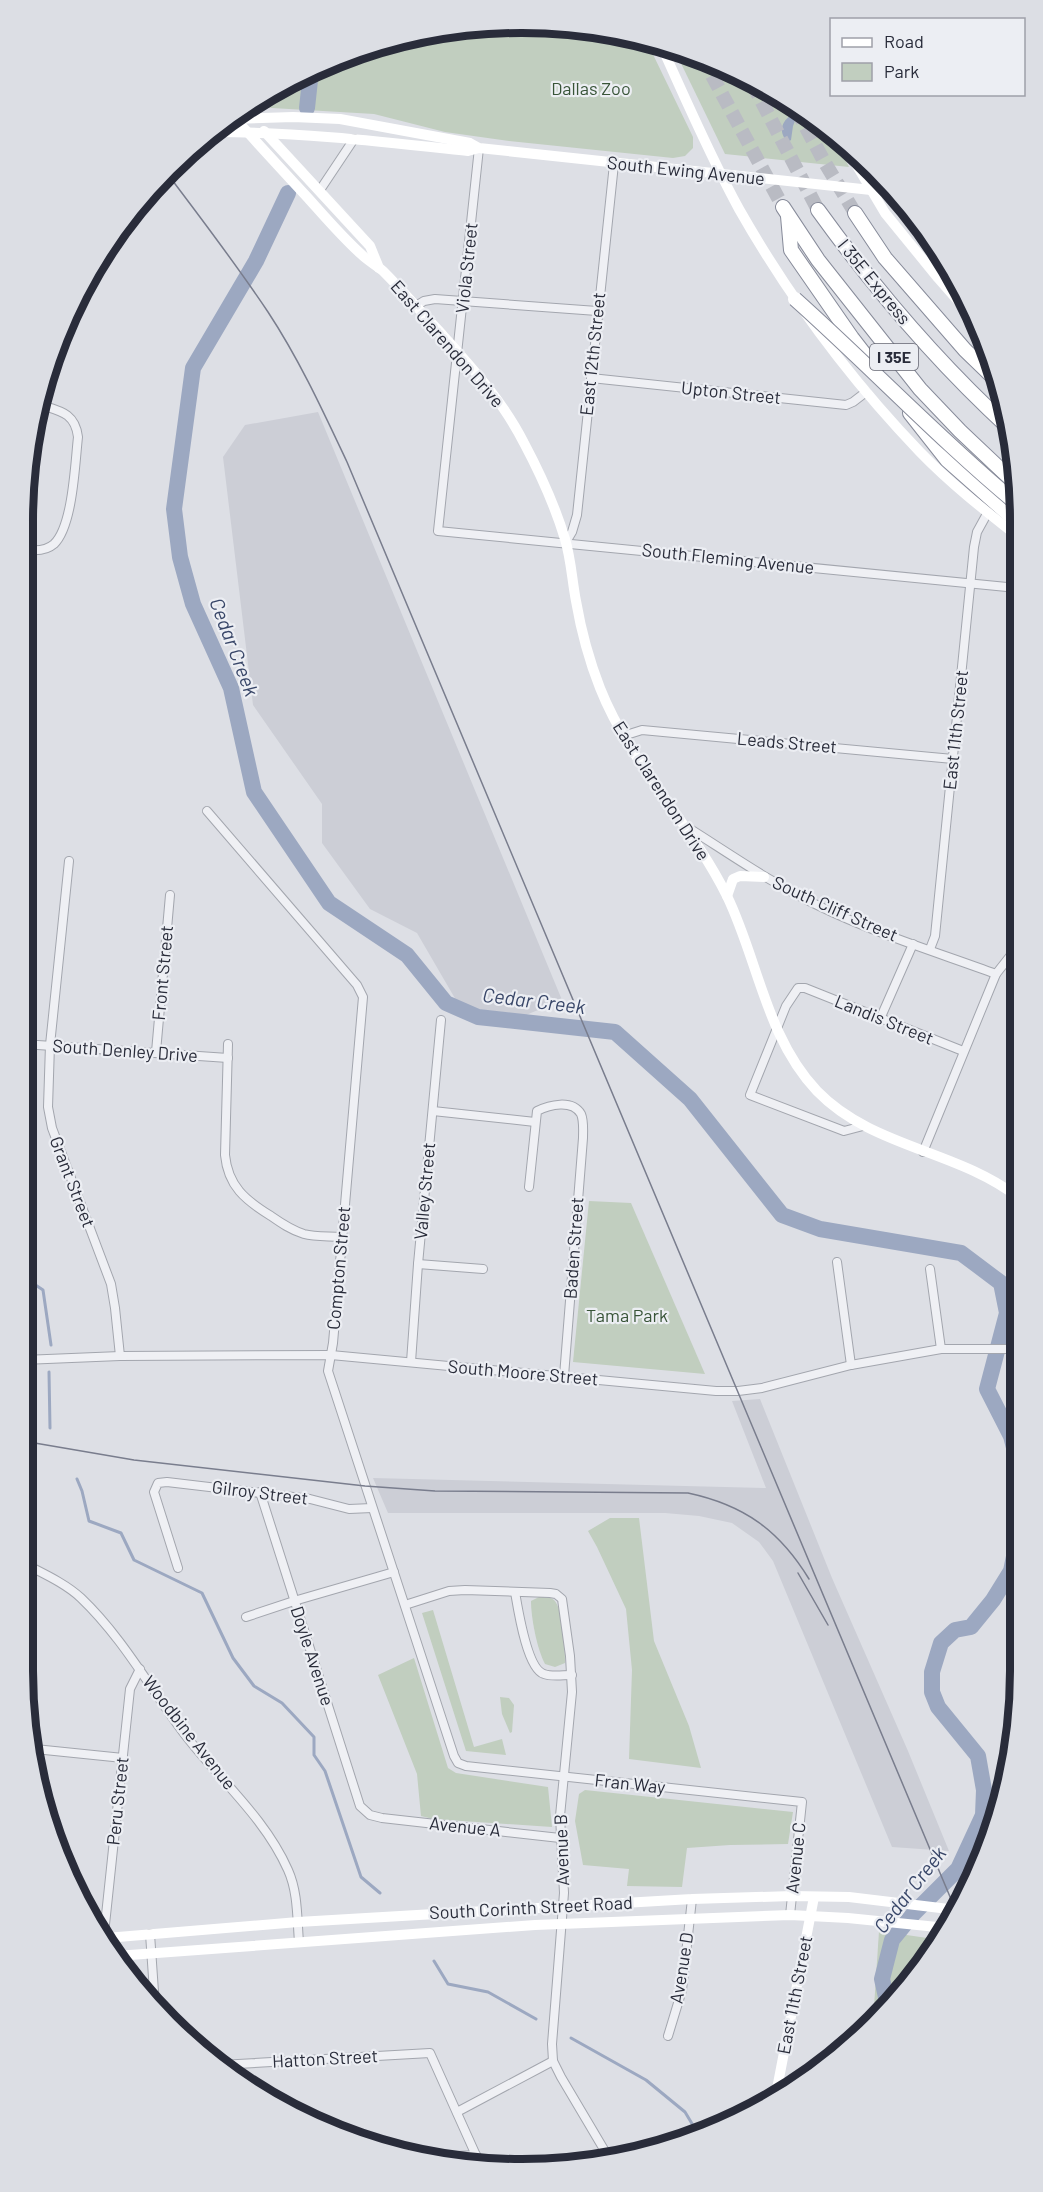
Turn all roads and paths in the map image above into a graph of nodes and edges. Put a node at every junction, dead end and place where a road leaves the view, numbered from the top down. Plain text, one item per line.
1 (666, 55) edge
2 (247, 118) edge
3 (250, 118) junction
4 (240, 122) edge
5 (374, 125) junction
6 (227, 132) edge
7 (247, 132) junction
8 (266, 132) junction
9 (354, 139) junction
10 (479, 148) junction
11 (614, 164) junction
12 (857, 167) edge
13 (722, 174) junction
14 (320, 190) junction
15 (871, 190) junction
16 (882, 191) edge
17 (818, 210) tunnel mouth
18 (855, 213) tunnel mouth
19 (380, 268) junction
20 (795, 299) junction
21 (464, 300) junction
22 (957, 300) edge
23 (416, 306) junction
24 (597, 311) junction
25 (458, 352) junction
26 (986, 369) edge
27 (591, 378) junction
28 (866, 392) junction
29 (47, 407) edge
30 (999, 419) edge
31 (1008, 476) edge
32 (1009, 497) edge
33 (988, 512) junction
34 (1010, 515) edge
35 (1010, 530) edge
36 (438, 531) joint
37 (566, 542) junction
38 (33, 549) edge
39 (970, 585) junction
40 (1010, 588) edge
41 (623, 736) junction
42 (953, 759) junction
43 (207, 811) dead end
44 (684, 824) junction
45 (69, 861) dead end
46 (764, 877) junction
47 (170, 895) dead end
48 (727, 896) junction
49 (913, 944) junction
50 (930, 949) junction
51 (1010, 956) edge
52 (996, 974) junction
53 (880, 1019) junction
54 (441, 1020) dead end
55 (777, 1029) junction
56 (228, 1044) dead end
57 (33, 1045) edge
58 (50, 1046) junction
59 (963, 1051) junction
60 (156, 1052) junction
61 (228, 1058) junction
62 (433, 1111) junction
63 (535, 1122) junction
64 (863, 1126) junction
65 (922, 1152) junction
66 (529, 1187) dead end
67 (1010, 1192) edge
68 (341, 1237) junction
69 (837, 1262) dead end
70 (418, 1264) junction
71 (483, 1269) dead end
72 (930, 1269) dead end
73 (941, 1349) junction
74 (1010, 1349) edge
75 (331, 1355) junction
76 (120, 1356) junction
77 (33, 1360) edge
78 (411, 1362) junction
79 (851, 1365) junction
80 (564, 1376) junction
81 (260, 1492) junction
82 (372, 1508) junction
83 (178, 1568) dead end
84 (33, 1569) edge
85 (394, 1572) junction
86 (515, 1592) junction
87 (294, 1601) junction
88 (405, 1605) junction
89 (246, 1617) dead end
90 (140, 1669) junction
91 (572, 1675) junction
92 (39, 1749) edge
93 (123, 1758) junction
94 (458, 1763) joint
95 (563, 1776) junction
96 (802, 1802) joint
97 (370, 1815) joint
98 (561, 1838) junction
99 (792, 1896) junction
100 (814, 1897) junction
101 (692, 1899) junction
102 (563, 1906) junction
103 (948, 1909) edge
104 (790, 1915) junction
105 (811, 1916) junction
106 (373, 1917) junction
107 (689, 1918) junction
108 (298, 1922) junction
109 (561, 1923) junction
110 (106, 1927) edge
111 (937, 1927) edge
112 (150, 1934) junction
113 (111, 1936) edge
114 (374, 1936) junction
115 (299, 1942) junction
116 (152, 1953) junction
117 (125, 1955) edge
118 (154, 1993) edge
119 (668, 2036) dead end
120 (553, 2061) junction
121 (233, 2064) edge
122 (777, 2087) edge
123 (457, 2112) junction
124 (605, 2152) edge
125 (477, 2157) edge

1 - 13 street
2 - 3 street, South Ewing Avenue
3 - 5 street, South Ewing Avenue
3 - 8 street, East Clarendon Drive
4 - 7 street, East Clarendon Drive
5 - 9 street
5 - 10 street, South Ewing Avenue
6 - 7 street, South Ewing Avenue
7 - 8 street, South Ewing Avenue
7 - 19 street, East Clarendon Drive
8 - 9 street, South Ewing Avenue
8 - 14 street, East Clarendon Drive
9 - 10 street, South Ewing Avenue
9 - 14 street
10 - 11 street, South Ewing Avenue
10 - 21 street, Viola Street
11 - 13 street, South Ewing Avenue
11 - 24 street, East 12th Street
12 - 15 street
13 - 15 street, South Ewing Avenue, bridge
13 - 20 street
14 - 19 street, East Clarendon Drive
15 - 16 street, South Ewing Avenue
15 - 22 street
17 - 30 highway, I 35E Express
18 - 26 highway
19 - 23 street, East Clarendon Drive
20 - 28 street
20 - 32 highway, bridge
21 - 23 street
21 - 24 street
21 - 25 street, Viola Street
23 - 25 street, East Clarendon Drive
24 - 27 street, East 12th Street
25 - 36 street, Viola Street
25 - 37 street, East Clarendon Drive
27 - 28 street, Upton Street
27 - 37 street, East 12th Street
28 - 33 street
29 - 38 street
31 - 34 highway, I 35E
33 - 35 street
33 - 39 street, East 11th Street
36 - 37 street, South Fleming Avenue
37 - 39 street, South Fleming Avenue
37 - 41 street, East Clarendon Drive
39 - 40 street, South Fleming Avenue
39 - 42 street, East 11th Street
41 - 42 street, Leads Street
41 - 44 street, East Clarendon Drive
42 - 50 street, East 11th Street
43 - 68 street, Compton Street
44 - 46 street, South Cliff Street
44 - 48 street, East Clarendon Drive
45 - 58 street, Grant Street
46 - 48 street
46 - 49 street, South Cliff Street
47 - 60 street, Front Street
48 - 55 street, East Clarendon Drive
49 - 50 street, South Cliff Street
49 - 53 street
50 - 52 street, South Cliff Street
51 - 52 street
52 - 59 street
53 - 55 street, Landis Street
53 - 59 street, Landis Street
54 - 62 street, Valley Street
55 - 64 street, East Clarendon Drive
55 - 64 street
56 - 61 street
57 - 58 street, South Denley Drive
58 - 60 street, South Denley Drive
58 - 76 street, Grant Street
59 - 65 street
60 - 61 street, South Denley Drive
61 - 68 street
62 - 63 street
62 - 70 street, Valley Street
63 - 66 street
63 - 80 street, Baden Street
64 - 65 street, East Clarendon Drive
65 - 67 street, East Clarendon Drive
68 - 75 street, Compton Street
69 - 79 street
70 - 71 street
70 - 78 street, Valley Street
72 - 73 street
73 - 74 street, South Moore Street
73 - 79 street, South Moore Street
75 - 76 street, South Moore Street
75 - 78 street, South Moore Street
75 - 82 street, Compton Street
76 - 77 street, South Moore Street
78 - 80 street, South Moore Street
79 - 80 street, South Moore Street
81 - 82 street, Gilroy Street
81 - 83 street, Gilroy Street
81 - 87 street, Doyle Avenue
82 - 85 street, Compton Street
84 - 90 street, Woodbine Avenue
85 - 87 street
85 - 88 street, Compton Street
86 - 88 street
86 - 91 street
86 - 91 street, Avenue B
87 - 89 street
87 - 97 street, Doyle Avenue
88 - 94 street, Compton Street
90 - 93 street, Peru Street
90 - 108 street, Woodbine Avenue
91 - 95 street, Avenue B
92 - 93 street
93 - 110 street, Peru Street
94 - 95 street, Fran Way
95 - 96 street, Fran Way
95 - 98 street, Avenue B
96 - 99 street, Avenue C
97 - 98 street, Avenue A
98 - 102 street, Avenue B
99 - 100 street, South Corinth Street Road
99 - 101 street, South Corinth Street Road
99 - 104 street, Avenue C
100 - 103 street, South Corinth Street Road
100 - 105 street, East 11th Street
101 - 102 street, South Corinth Street Road
101 - 107 street, Avenue D
102 - 106 street, South Corinth Street Road
102 - 109 street, Avenue B
104 - 105 street, South Corinth Street Road
104 - 107 street, South Corinth Street Road
105 - 111 street, South Corinth Street Road
105 - 122 street, East 11th Street
106 - 108 street, South Corinth Street Road
106 - 114 street
107 - 109 street, South Corinth Street Road
107 - 119 street, Avenue D
108 - 112 street, South Corinth Street Road
108 - 115 street, Woodbine Avenue
109 - 114 street, South Corinth Street Road
109 - 120 street, Avenue B
112 - 113 street, South Corinth Street Road
112 - 116 street
114 - 115 street, South Corinth Street Road
115 - 116 street, South Corinth Street Road
116 - 117 street, South Corinth Street Road
116 - 118 street
120 - 123 street
120 - 124 street, Avenue B
121 - 123 street, Hatton Street
123 - 125 street

